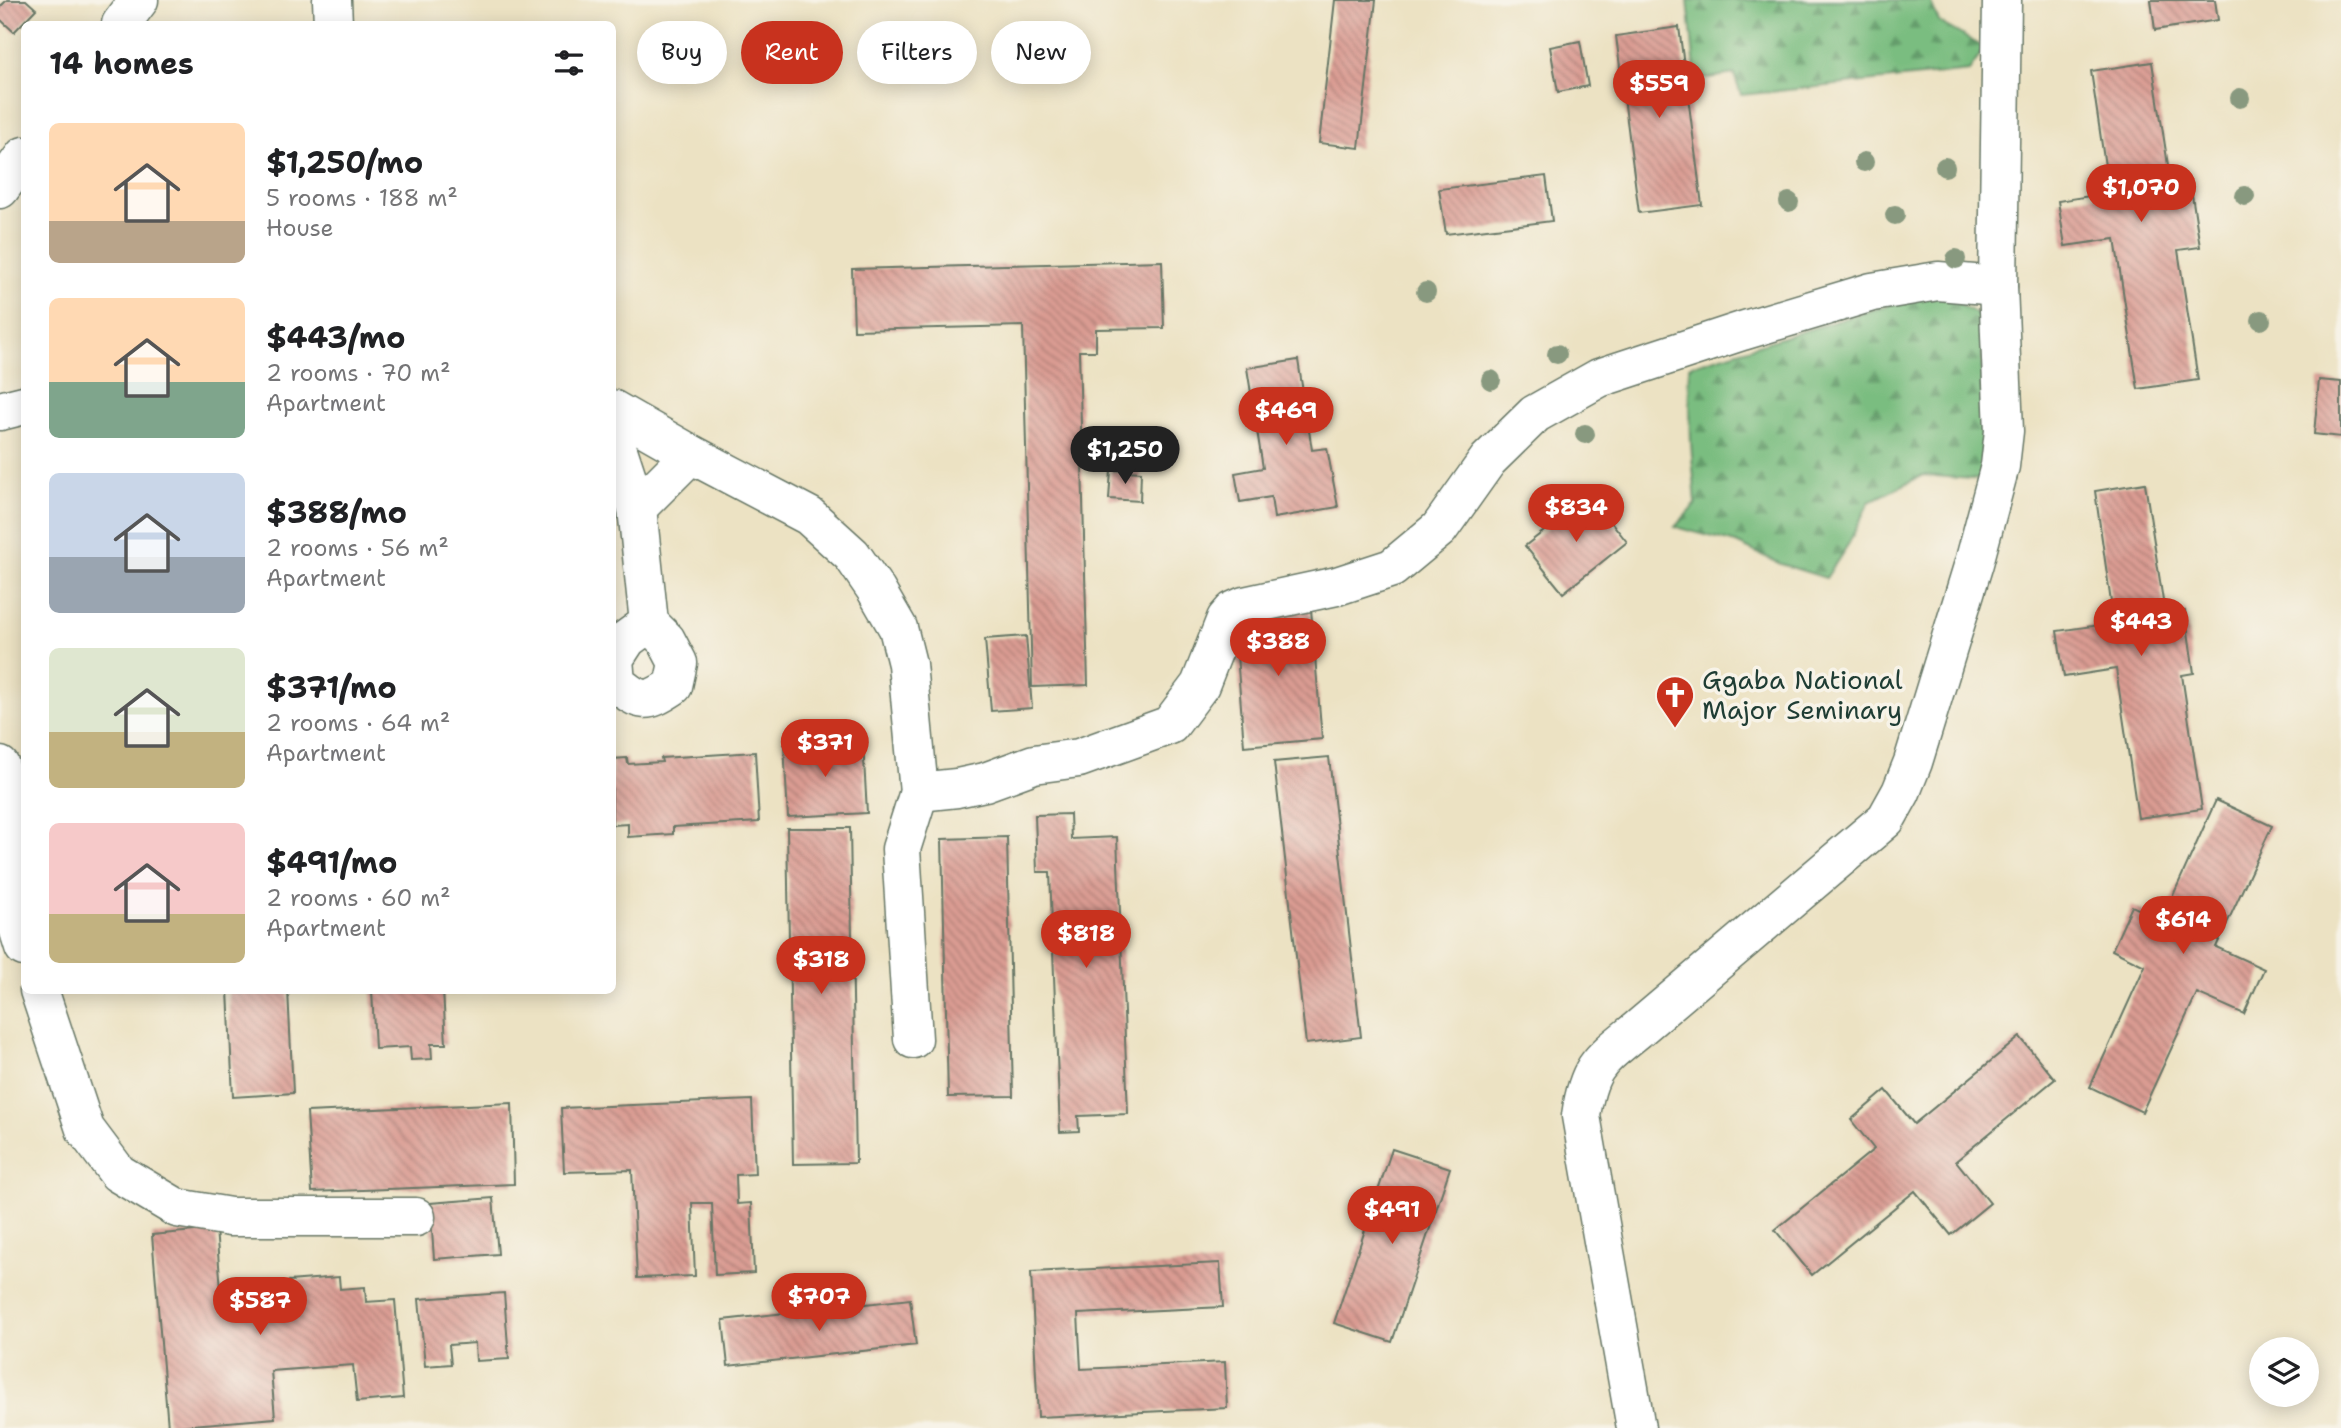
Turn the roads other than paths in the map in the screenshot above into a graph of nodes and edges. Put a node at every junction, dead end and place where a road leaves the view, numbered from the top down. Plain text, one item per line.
1 (139, 0) edge
2 (332, 0) edge
3 (2002, 0) edge
4 (123, 21) edge
5 (334, 21) edge
6 (1998, 286) junction
7 (21, 406) edge
8 (0, 411) edge
9 (616, 411) edge
10 (616, 444) edge
11 (691, 454) junction
12 (637, 508) junction
13 (649, 623) dead end
14 (0, 766) edge
15 (919, 792) junction
16 (21, 937) edge
17 (40, 994) edge
18 (912, 1039) dead end
19 (416, 1217) dead end
20 (1636, 1428) edge

1 - 4 street
2 - 5 street
3 - 6 street
6 - 15 street
6 - 20 street
7 - 8 street
9 - 11 street
10 - 12 street
11 - 12 street
11 - 15 street
12 - 13 street
14 - 16 street
15 - 18 street
17 - 19 street

